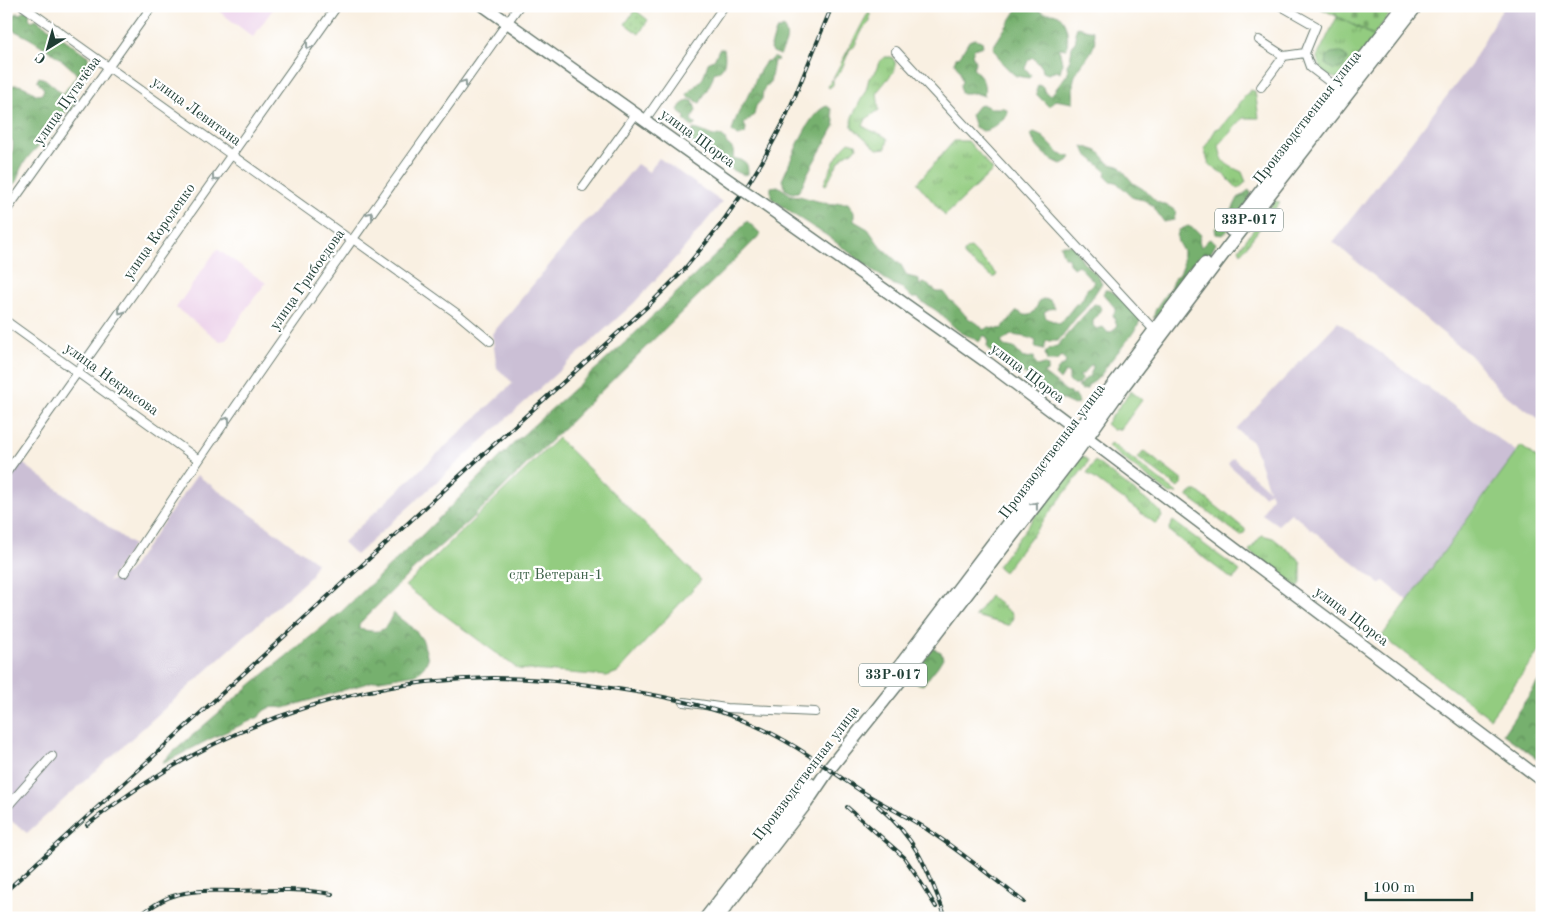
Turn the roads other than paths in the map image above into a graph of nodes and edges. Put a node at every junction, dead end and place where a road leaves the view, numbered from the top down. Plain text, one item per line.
1 (23, 6) edge
2 (152, 6) edge
3 (338, 6) edge
4 (484, 6) edge
5 (519, 6) edge
6 (724, 6) edge
7 (1281, 6) edge
8 (1404, 6) edge
9 (1416, 6) edge
10 (507, 23) junction
11 (1259, 40) dead end
12 (896, 51) dead end
13 (1305, 53) junction
14 (1284, 56) junction
15 (109, 67) junction
16 (1261, 87) dead end
17 (1339, 89) junction
18 (640, 117) junction
19 (232, 154) junction
20 (583, 187) dead end
21 (6, 211) edge
22 (353, 240) junction
23 (6, 321) edge
24 (1154, 330) junction
25 (490, 341) dead end
26 (78, 373) junction
27 (1082, 434) junction
28 (199, 460) junction
29 (6, 474) edge
30 (124, 573) dead end
31 (684, 702) dead end
32 (815, 712) dead end
33 (52, 756) dead end
34 (1542, 780) edge
35 (6, 808) edge
36 (719, 910) edge
37 (706, 918) edge

1 - 15 street, улица Левитана
2 - 15 street, улица Пугачёва
3 -> 19 street, улица Короленко
4 - 10 main road, улица Щорса
5 - 10 street, улица Грибоедова
6 - 18 street
7 - 13 street
8 - 17 highway, Производственная улица / 33Р-017
9 - 27 highway, Производственная улица / 33Р-017
10 - 18 main road, улица Щорса
22 -> 10 street, улица Грибоедова
11 - 14 street
12 - 24 street
13 - 14 street
13 - 17 street
14 - 16 street
15 - 19 street, улица Левитана
15 - 21 street, улица Пугачёва
17 - 24 highway, Производственная улица / 33Р-017
18 - 20 street
18 - 27 main road, улица Щорса, bridge
19 - 22 street, улица Левитана
19 -> 26 street, улица Короленко
22 - 25 street, улица Левитана
28 -> 22 street, улица Грибоедова
23 - 26 street, улица Некрасова
24 - 27 highway, Производственная улица / 33Р-017
26 - 28 street, улица Некрасова
26 - 29 street, улица Короленко
27 - 34 main road, улица Щорса
27 - 36 highway, Производственная улица / 33Р-017
28 - 30 street, улица Грибоедова
31 - 32 street
33 - 35 street
36 - 37 highway, Производственная улица / 33Р-017

